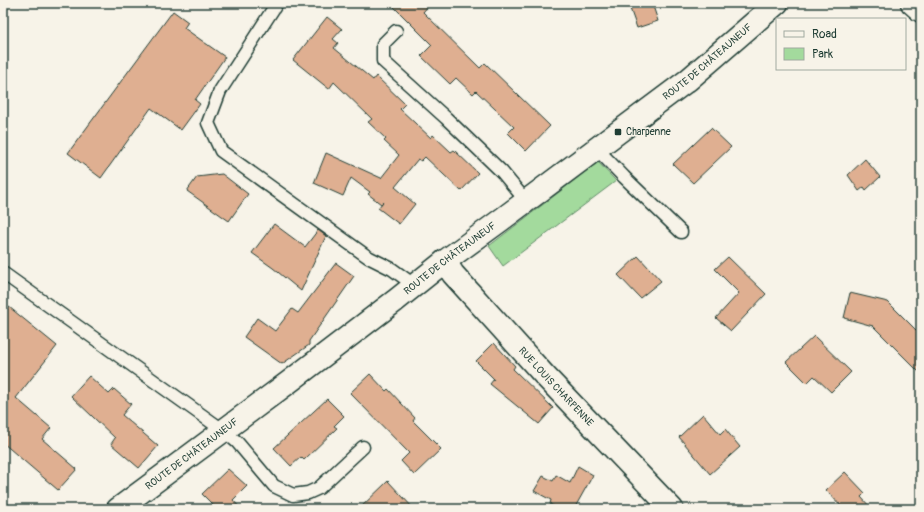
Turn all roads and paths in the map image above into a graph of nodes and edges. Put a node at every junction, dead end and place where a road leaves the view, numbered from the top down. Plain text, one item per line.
1 (277, 3) edge
2 (777, 3) edge
3 (912, 3) edge
4 (921, 11) edge
5 (396, 31) dead end
6 (596, 148) junction
7 (526, 201) junction
8 (681, 232) dead end
9 (445, 261) junction
10 (3, 273) edge
11 (414, 285) junction
12 (224, 431) junction
13 (363, 447) dead end
14 (118, 509) edge
15 (672, 509) edge

1 - 11 lane
2 - 6 main road, ROUTE DE CHÂTEAUNEUF
3 - 4 main road
5 - 7 lane
6 - 7 main road, ROUTE DE CHÂTEAUNEUF
6 - 8 lane
7 - 9 main road, ROUTE DE CHÂTEAUNEUF
9 - 11 main road, ROUTE DE CHÂTEAUNEUF
9 - 15 main road, RUE LOUIS CHARPENNE
10 - 12 lane
11 - 12 main road, ROUTE DE CHÂTEAUNEUF
12 - 13 lane
12 - 14 main road, ROUTE DE CHÂTEAUNEUF

